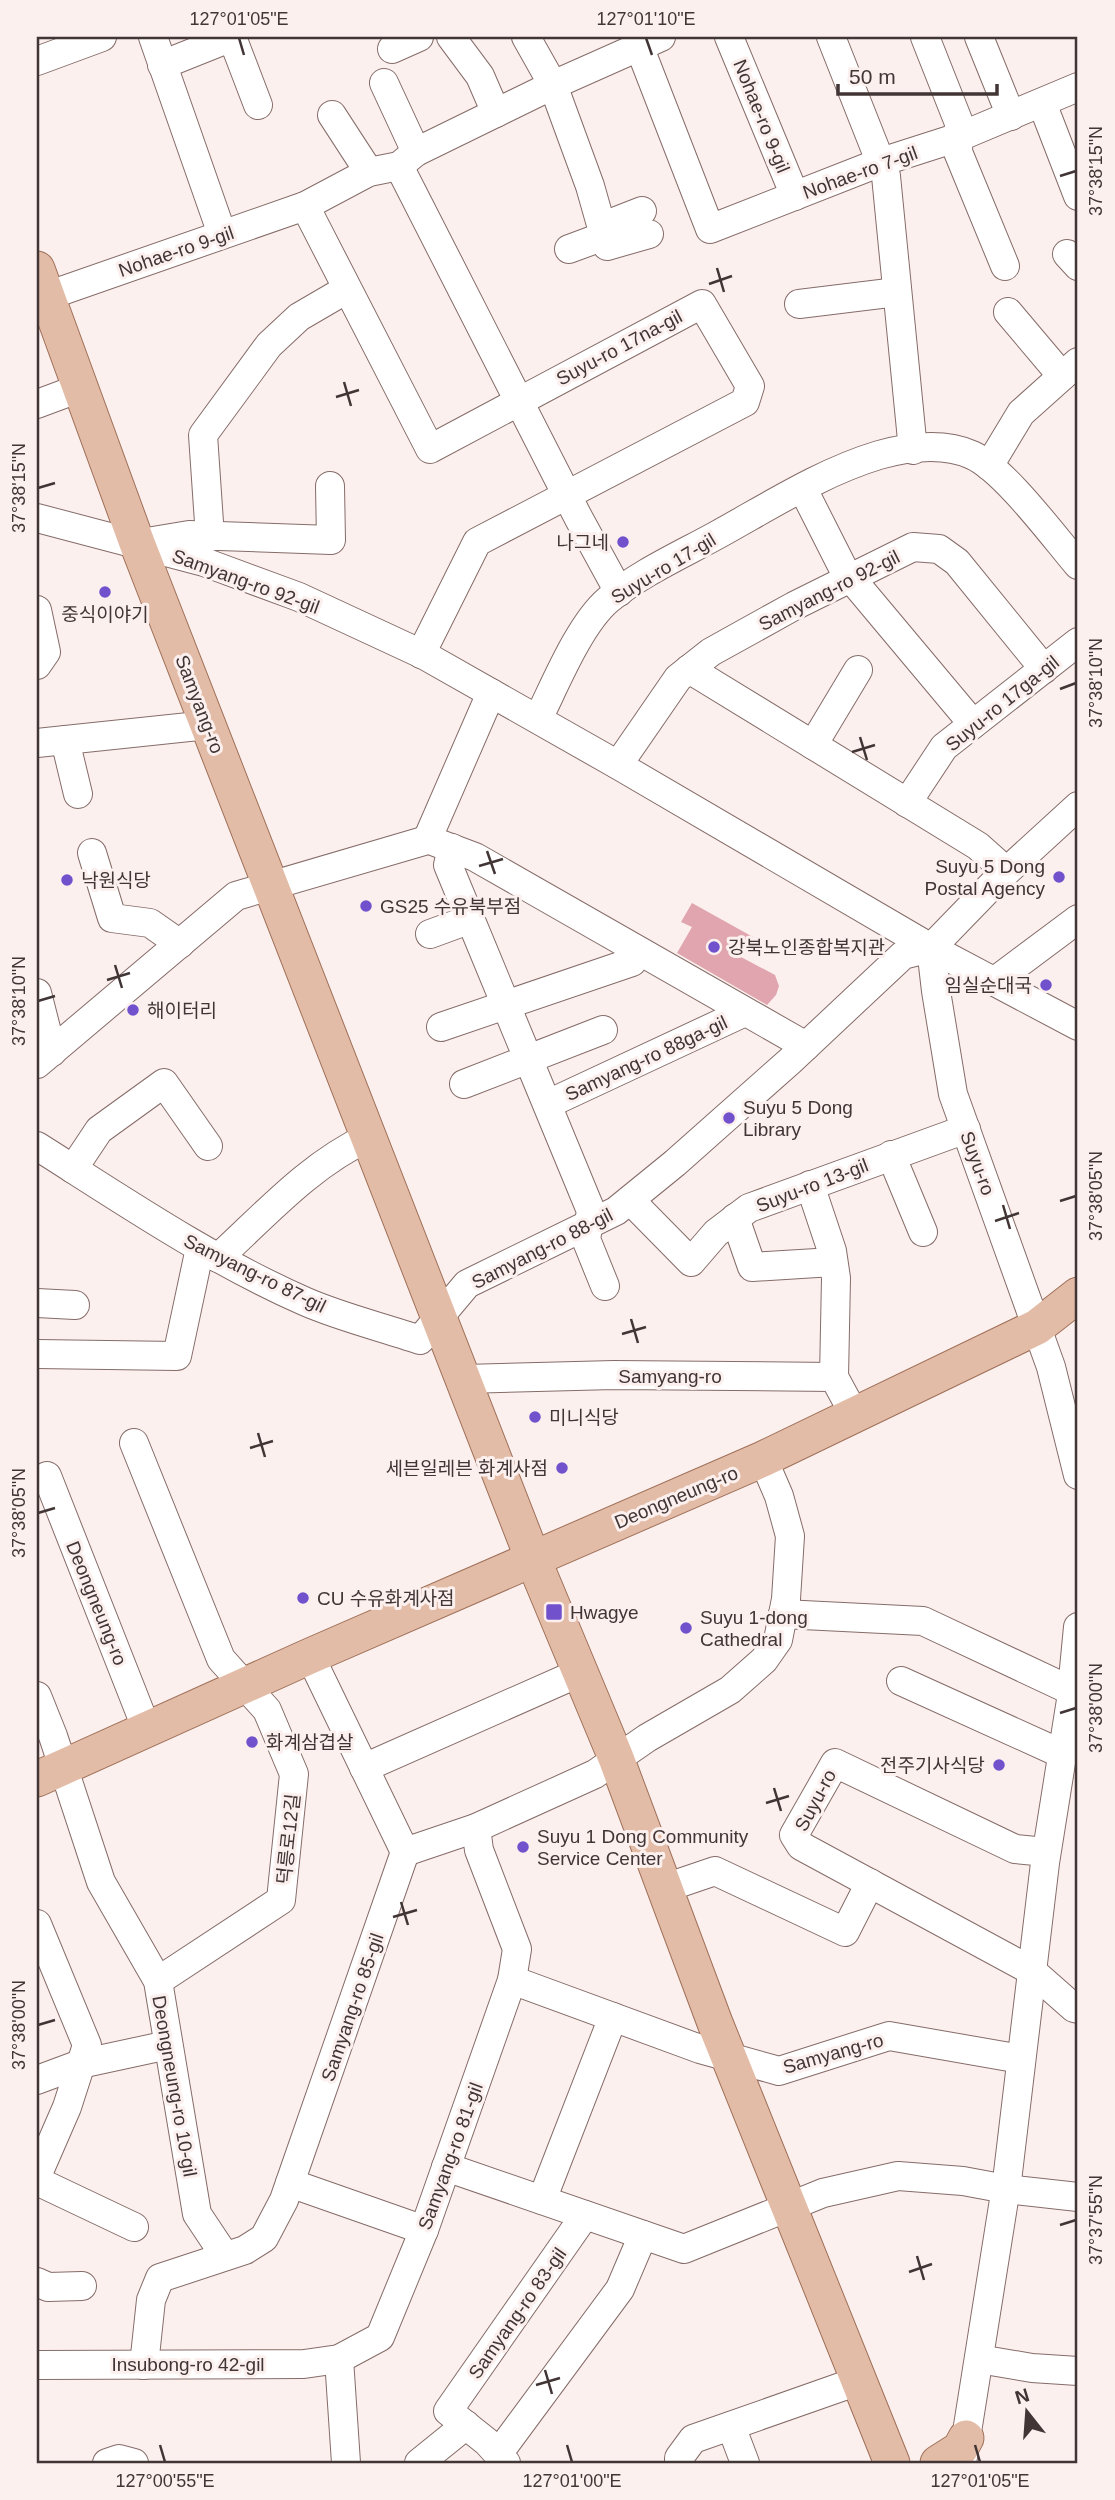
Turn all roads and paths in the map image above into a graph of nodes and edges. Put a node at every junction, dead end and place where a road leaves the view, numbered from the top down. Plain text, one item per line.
1 (102, 37) edge
2 (153, 37) edge
3 (232, 37) edge
4 (419, 37) edge
5 (450, 37) edge
6 (526, 37) edge
7 (729, 37) edge
8 (831, 37) edge
9 (925, 37) edge
10 (979, 37) edge
11 (650, 41) edge
12 (392, 49) dead end
13 (37, 61) edge
14 (162, 65) junction
15 (384, 83) dead end
16 (553, 85) junction
17 (1078, 88) edge
18 (1042, 103) junction
19 (258, 105) dead end
20 (496, 113) junction
21 (332, 115) dead end
22 (1010, 116) junction
23 (958, 137) junction
24 (407, 159) junction
25 (881, 162) junction
26 (369, 172) junction
27 (1078, 195) edge
28 (795, 196) junction
29 (305, 206) junction
30 (646, 222) dead end
31 (710, 229) joint
32 (603, 231) junction
33 (222, 234) junction
34 (569, 249) dead end
35 (1005, 266) dead end
36 (42, 283) edge
37 (347, 289) junction
38 (897, 292) junction
39 (799, 304) dead end
40 (1008, 312) dead end
41 (1070, 369) edge
42 (80, 388) junction
43 (519, 399) junction
44 (37, 404) edge
45 (913, 450) junction
46 (989, 466) junction
47 (330, 486) dead end
48 (803, 489) junction
49 (568, 496) junction
50 (37, 518) edge
51 (211, 537) junction
52 (136, 543) junction
53 (1076, 557) edge
54 (851, 578) junction
55 (619, 592) junction
56 (37, 610) edge
57 (1078, 642) edge
58 (421, 654) junction
59 (37, 665) edge
60 (689, 669) junction
61 (1044, 669) junction
62 (858, 670) dead end
63 (491, 693) junction
64 (538, 719) junction
65 (973, 724) junction
66 (208, 725) junction
67 (65, 740) junction
68 (37, 743) edge
69 (813, 745) junction
70 (618, 765) junction
71 (78, 794) dead end
72 (907, 803) junction
73 (1078, 806) edge
74 (439, 844) junction
75 (92, 853) dead end
76 (1006, 871) junction
77 (270, 885) junction
78 (471, 919) junction
79 (1078, 919) edge
80 (430, 934) dead end
81 (180, 944) junction
82 (931, 948) junction
83 (638, 951) junction
84 (995, 981) junction
85 (37, 993) edge
86 (506, 1003) junction
87 (745, 1012) junction
88 (1078, 1026) edge
89 (441, 1027) dead end
90 (603, 1030) dead end
91 (806, 1046) junction
92 (528, 1057) junction
93 (44, 1058) edge
94 (464, 1084) dead end
95 (548, 1104) junction
96 (966, 1129) junction
97 (369, 1137) junction
98 (37, 1146) edge
99 (208, 1146) dead end
100 (891, 1155) junction
101 (73, 1169) junction
102 (810, 1185) junction
103 (629, 1200) junction
104 (735, 1218) junction
105 (589, 1225) junction
106 (923, 1231) dead end
107 (209, 1253) junction
108 (834, 1262) junction
109 (605, 1286) dead end
110 (1078, 1295) edge
111 (37, 1303) edge
112 (75, 1305) dead end
113 (439, 1315) junction
114 (1078, 1324) edge
115 (1037, 1328) junction
116 (37, 1354) edge
117 (834, 1377) junction
118 (464, 1379) junction
119 (1070, 1409) edge
120 (854, 1414) junction
121 (134, 1443) dead end
122 (763, 1459) junction
123 (1078, 1475) edge
124 (47, 1476) dead end
125 (533, 1559) junction
126 (783, 1614) junction
127 (1078, 1627) edge
128 (310, 1656) junction
129 (581, 1672) junction
130 (901, 1681) dead end
131 (244, 1686) junction
132 (1072, 1691) junction
133 (37, 1696) edge
134 (148, 1730) junction
135 (616, 1758) junction
136 (1067, 1765) edge
137 (364, 1768) junction
138 (50, 1774) edge
139 (476, 1828) junction
140 (405, 1852) junction
141 (1046, 1852) junction
142 (870, 1883) junction
143 (665, 1888) junction
144 (37, 1924) edge
145 (1032, 1971) junction
146 (512, 1980) junction
147 (158, 1981) junction
148 (1078, 2009) edge
149 (613, 2017) junction
150 (169, 2045) junction
151 (729, 2056) junction
152 (1021, 2059) junction
153 (80, 2064) junction
154 (37, 2080) edge
155 (446, 2167) junction
156 (37, 2178) edge
157 (290, 2183) junction
158 (1006, 2189) junction
159 (1078, 2197) edge
160 (542, 2200) junction
161 (789, 2208) junction
162 (585, 2215) junction
163 (134, 2227) dead end
164 (424, 2230) junction
165 (643, 2235) junction
166 (221, 2250) dead end
167 (37, 2282) edge
168 (82, 2286) dead end
169 (339, 2359) junction
170 (979, 2359) junction
171 (37, 2365) edge
172 (144, 2365) junction
173 (1078, 2371) edge
174 (858, 2381) junction
175 (457, 2418) junction
176 (731, 2426) junction
177 (964, 2451) edge
178 (502, 2459) edge
179 (343, 2462) edge
180 (107, 2463) edge
181 (134, 2463) edge
182 (419, 2463) edge
183 (678, 2463) edge
184 (746, 2463) edge
185 (892, 2463) edge
186 (938, 2463) edge

1 - 13 street
2 - 14 street
3 - 14 street
3 - 19 street
4 - 12 street
5 - 20 street
6 - 16 street
7 - 28 street, Nohae-ro 9-gil
8 - 25 street
9 - 23 street
10 - 22 street
11 - 16 street, Nohae-ro 9-gil
11 - 31 street, Nohae-ro 9-gil
14 - 33 street
15 - 24 street
16 - 20 street, Nohae-ro 9-gil
16 - 32 street
17 - 18 street, Nohae-ro 7-gil
18 - 22 street, Nohae-ro 7-gil
18 - 27 street
20 - 24 street, Nohae-ro 9-gil
21 - 26 street
22 - 23 street, Nohae-ro 7-gil
23 - 25 street, Nohae-ro 7-gil
23 - 35 street
24 - 26 street, Nohae-ro 9-gil
24 - 43 street
25 - 28 street, Nohae-ro 7-gil
25 - 38 street
26 - 29 street, Nohae-ro 9-gil
28 - 31 street, Nohae-ro 7-gil
29 - 33 street, Nohae-ro 9-gil
29 - 37 street
30 - 32 street
32 - 34 street
33 - 36 street, Nohae-ro 9-gil
36 - 42 main road, Samyang-ro
37 - 43 street, Suyu-ro 17na-gil
37 - 51 street, Samyang-ro 92-gil
38 - 39 street
38 - 45 street
40 - 41 street
41 - 46 street
42 - 44 street
42 - 52 main road, Samyang-ro
43 - 49 street
43 - 49 street, Suyu-ro 17na-gil
45 - 46 street, Suyu-ro 17-gil
45 - 48 street, Suyu-ro 17-gil
46 - 53 street, Suyu-ro 17-gil
47 - 51 street, Samyang-ro 92-gil
48 - 54 street
48 - 55 street, Suyu-ro 17-gil
49 - 55 street
49 - 58 street
50 - 52 street
51 - 52 street, Samyang-ro 92-gil
52 - 58 street, Samyang-ro 92-gil
52 - 66 main road, Samyang-ro
54 - 60 street, Samyang-ro 92-gil
54 - 61 street, Samyang-ro 92-gil
54 - 65 street
55 - 64 street, Suyu-ro 17-gil
56 - 59 street
57 - 61 street, Suyu-ro 17ga-gil
58 - 63 street, Samyang-ro 92-gil
60 - 69 street
60 - 70 street, Samyang-ro 92-gil
61 - 65 street, Suyu-ro 17ga-gil
62 - 69 street
63 - 64 street, Samyang-ro 92-gil
63 - 74 street
64 - 70 street, Samyang-ro 92-gil
65 - 72 street, Suyu-ro 17ga-gil
66 - 67 street
66 - 77 main road, Samyang-ro
67 - 68 street
67 - 71 street
69 - 72 street
70 - 82 street, Samyang-ro 92-gil
72 - 76 street
73 - 76 street
74 - 77 street
74 - 78 street, Samyang-ro 88ga-gil
74 - 83 street
75 - 81 street
76 - 82 street
77 - 81 street
77 - 97 main road, Samyang-ro
78 - 80 street
78 - 86 street, Samyang-ro 88ga-gil
79 - 84 street
81 - 93 street
82 - 84 street, Samyang-ro 92-gil
82 - 91 street, Samyang-ro 88-gil
82 - 96 street, Suyu-ro
83 - 86 street
83 - 87 street
84 - 88 street, Samyang-ro 92-gil
85 - 93 street
86 - 89 street
86 - 92 street, Samyang-ro 88ga-gil
87 - 91 street
87 - 95 street, Samyang-ro 88ga-gil
90 - 92 street
91 - 103 street, Samyang-ro 88-gil
92 - 94 street
92 - 95 street, Samyang-ro 88ga-gil
95 - 105 street, Samyang-ro 88ga-gil
96 - 100 street, Suyu-ro 13-gil
96 - 115 street, Suyu-ro
97 - 107 street
97 - 113 main road, Samyang-ro
98 - 101 street, Samyang-ro 87-gil
99 - 101 street
100 - 102 street, Suyu-ro 13-gil
100 - 106 street, Suyu-ro 13-gil
101 - 107 street, Samyang-ro 87-gil
102 - 104 street, Suyu-ro 13-gil
102 - 108 street
103 - 104 street, Suyu-ro 13-gil
103 - 105 street, Samyang-ro 88-gil
104 - 108 street, Suyu-ro 13-gil
105 - 109 street, Samyang-ro 88ga-gil
105 - 113 street, Samyang-ro 88-gil
107 - 113 street, Samyang-ro 87-gil
107 - 116 street
108 - 117 street
110 - 115 main road, Deongneung-ro
111 - 112 street
113 - 118 main road, Samyang-ro
114 - 115 main road, Deongneung-ro
115 - 119 street, Suyu-ro
115 - 120 main road, Deongneung-ro
117 - 118 street, Samyang-ro
117 - 120 street
118 - 125 main road, Samyang-ro
119 - 123 street, Suyu-ro
120 - 122 main road, Deongneung-ro
121 - 131 street
122 - 125 main road, Deongneung-ro
122 - 126 street
124 - 134 street, Deongneung-ro
125 - 128 main road, Deongneung-ro
125 - 129 main road, Samyang-ro
126 - 132 street
126 - 135 street
127 - 132 street
128 - 131 main road, Deongneung-ro
128 - 137 street
129 - 135 main road, Samyang-ro
129 - 137 street
130 - 136 street
131 - 134 main road, Deongneung-ro
131 - 147 street, 덕릉로12길
132 - 136 street
133 - 138 street, Deongneung-ro 10-gil
134 - 138 main road, Deongneung-ro
135 - 139 street
135 - 143 main road, Samyang-ro
136 - 141 street
137 - 140 street
138 - 147 street, Deongneung-ro 10-gil
139 - 140 street
139 - 146 street, Samyang-ro 81-gil
140 - 157 street, Samyang-ro 85-gil
141 - 142 street, Suyu-ro
141 - 145 street
142 - 143 street
142 - 145 street, Suyu-ro
143 - 151 main road, Samyang-ro
144 - 153 street
145 - 148 street, Suyu-ro
145 - 152 street
146 - 149 street, Samyang-ro
146 - 155 street, Samyang-ro 81-gil
147 - 150 street, Deongneung-ro 10-gil
149 - 151 street, Samyang-ro
149 - 160 street
150 - 153 street
150 - 166 street, Deongneung-ro 10-gil
151 - 152 street, Samyang-ro
151 - 161 main road, Samyang-ro
152 - 158 street
153 - 154 street
153 - 156 street
155 - 160 street
155 - 164 street, Samyang-ro 81-gil
156 - 163 street
157 - 164 street
157 - 172 street, Samyang-ro 85-gil
158 - 159 street
158 - 161 street
158 - 170 street
160 - 162 street
161 - 165 street
161 - 174 main road, Samyang-ro
162 - 165 street
162 - 175 street, Samyang-ro 83-gil
164 - 169 street, Samyang-ro 81-gil
165 - 178 street
167 - 168 street
169 - 172 street, Insubong-ro 42-gil
169 - 179 street
170 - 173 street
170 - 177 street
171 - 172 street, Insubong-ro 42-gil
174 - 176 street
174 - 185 main road, Samyang-ro
175 - 178 street
175 - 182 street
176 - 183 street
176 - 184 street
177 - 186 main road
180 - 181 street

